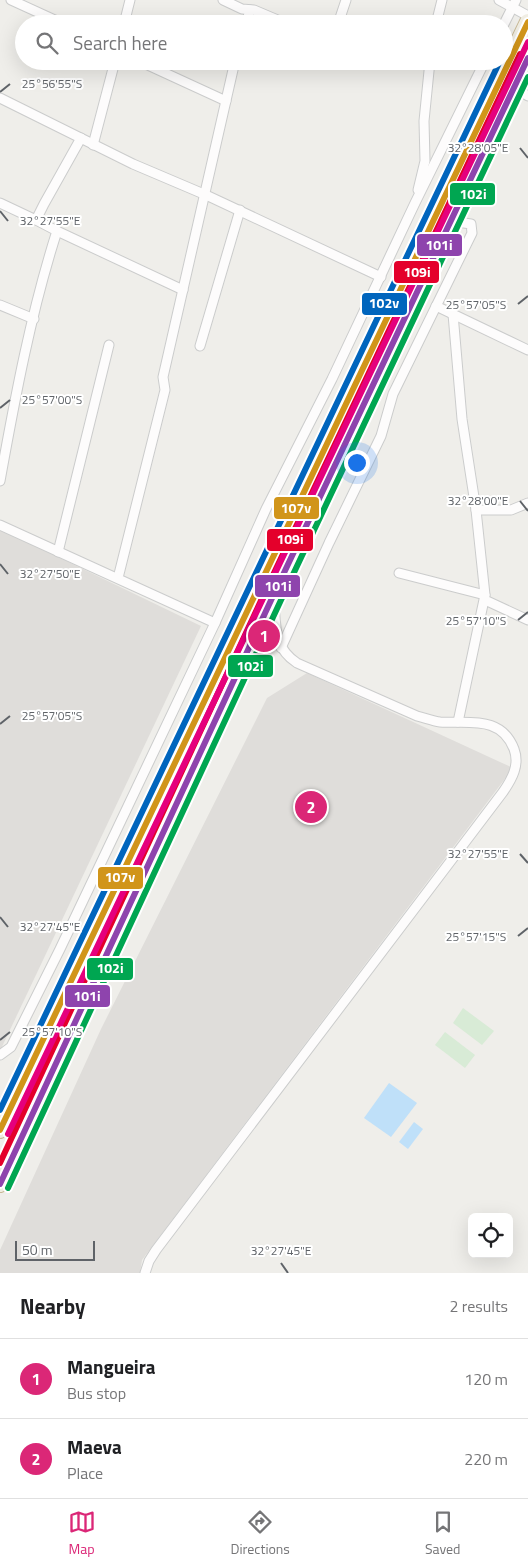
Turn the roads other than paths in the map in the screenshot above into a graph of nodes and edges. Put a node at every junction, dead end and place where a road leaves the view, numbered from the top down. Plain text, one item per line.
1 (11, 0) edge
2 (130, 0) edge
3 (223, 0) edge
4 (346, 0) edge
5 (442, 0) edge
6 (498, 0) edge
7 (514, 3) edge
8 (250, 10) junction
9 (44, 15) edge
10 (126, 15) edge
11 (249, 15) edge
12 (266, 15) edge
13 (341, 15) edge
14 (438, 15) edge
15 (508, 15) edge
16 (528, 16) edge
17 (528, 22) edge
18 (513, 53) edge
19 (528, 58) edge
20 (113, 70) edge
21 (159, 70) edge
22 (234, 70) edge
23 (429, 70) edge
24 (481, 70) edge
25 (505, 70) edge
26 (513, 87) junction
27 (528, 96) edge
28 (0, 98) edge
29 (226, 101) junction
30 (82, 138) junction
31 (93, 145) junction
32 (206, 194) junction
33 (0, 203) edge
34 (415, 203) junction
35 (240, 210) junction
36 (36, 220) junction
37 (450, 221) junction
38 (57, 231) junction
39 (381, 277) junction
40 (183, 290) junction
41 (0, 305) edge
42 (436, 306) junction
43 (453, 314) junction
44 (34, 319) junction
45 (109, 345) dead end
46 (200, 346) dead end
47 (528, 350) edge
48 (0, 482) edge
49 (528, 503) edge
50 (476, 510) junction
51 (0, 525) edge
52 (58, 552) junction
53 (399, 573) dead end
54 (118, 578) junction
55 (273, 596) junction
56 (485, 597) junction
57 (528, 620) edge
58 (215, 623) junction
59 (281, 648) junction
60 (458, 722) junction
61 (0, 1055) edge
62 (0, 1130) edge
63 (0, 1184) edge
64 (145, 1273) edge

1 - 9 street
2 - 10 street
3 - 8 street
4 - 13 street
5 - 14 street
6 - 7 street
7 - 15 street
7 - 16 street
8 - 11 street
8 - 12 street
17 - 18 highway
19 - 26 highway
20 - 31 street
21 - 29 street
22 - 29 street
23 - 34 street
24 - 34 street
25 - 62 highway
26 - 27 street
26 - 37 highway
28 - 30 street
29 - 32 street
30 - 31 street
30 - 36 street
31 - 32 street
32 - 35 street
32 - 40 street
33 - 36 street
34 - 39 street
35 - 39 street
35 - 46 street
36 - 38 street
37 - 42 street
37 - 55 highway
38 - 40 street
38 - 44 street
39 - 58 street
40 - 54 street
41 - 44 street
42 - 43 street
42 - 59 street
43 - 47 street
43 - 50 street
44 - 48 street
45 - 52 street
49 - 50 street
50 - 56 street
51 - 52 street
52 - 54 street
53 - 56 street
54 - 58 street
55 - 59 street
55 - 63 highway
56 - 57 street
56 - 60 street
58 - 61 street
59 - 60 street
60 - 64 street

